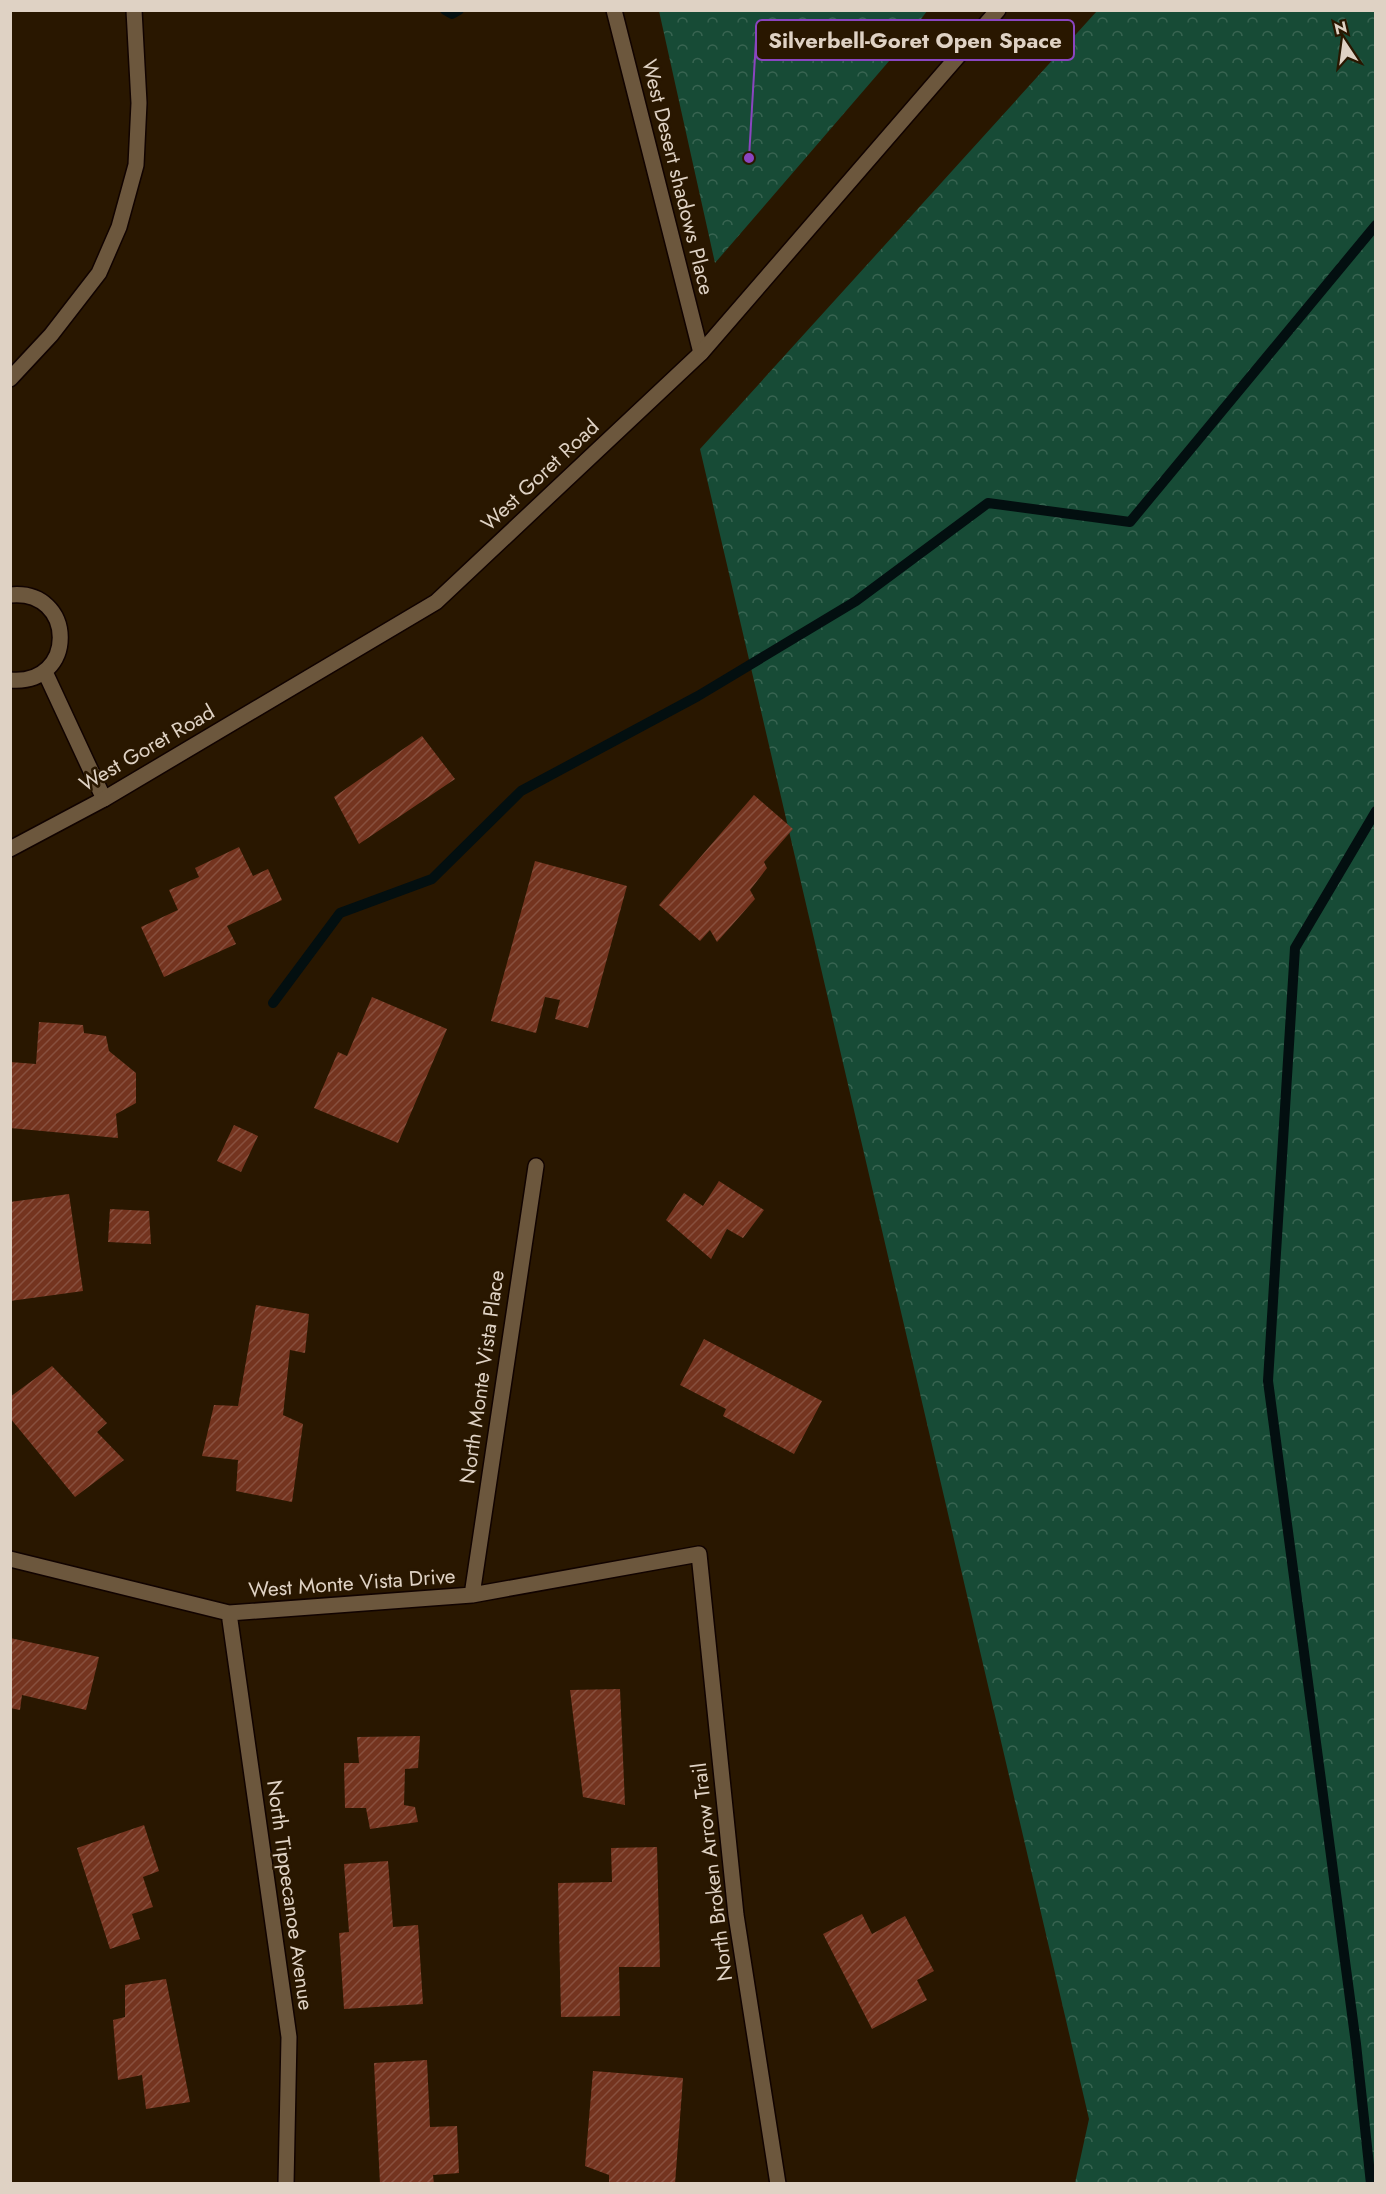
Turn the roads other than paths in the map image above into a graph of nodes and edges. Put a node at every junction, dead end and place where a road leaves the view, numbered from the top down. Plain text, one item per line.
1 (134, 10) edge
2 (614, 10) edge
3 (998, 10) edge
4 (701, 353) junction
5 (10, 379) edge
6 (11, 594) edge
7 (45, 672) junction
8 (10, 680) edge
9 (104, 799) junction
10 (10, 849) edge
11 (536, 1166) dead end
12 (699, 1554) joint
13 (10, 1559) edge
14 (472, 1595) junction
15 (229, 1613) junction
16 (286, 2184) edge
17 (778, 2184) edge

1 - 5 street
2 - 4 street, West Desert shadows Place
3 - 4 street, West Goret Road
4 - 9 street, West Goret Road
6 - 7 street
7 - 8 street
7 - 9 street
9 - 10 street, West Goret Road
11 - 14 street, North Monte Vista Place
12 - 14 street, West Monte Vista Drive
12 - 17 street, North Broken Arrow Trail
13 - 15 street, West Monte Vista Drive
14 - 15 street, West Monte Vista Drive
15 - 16 street, North Tippecanoe Avenue

